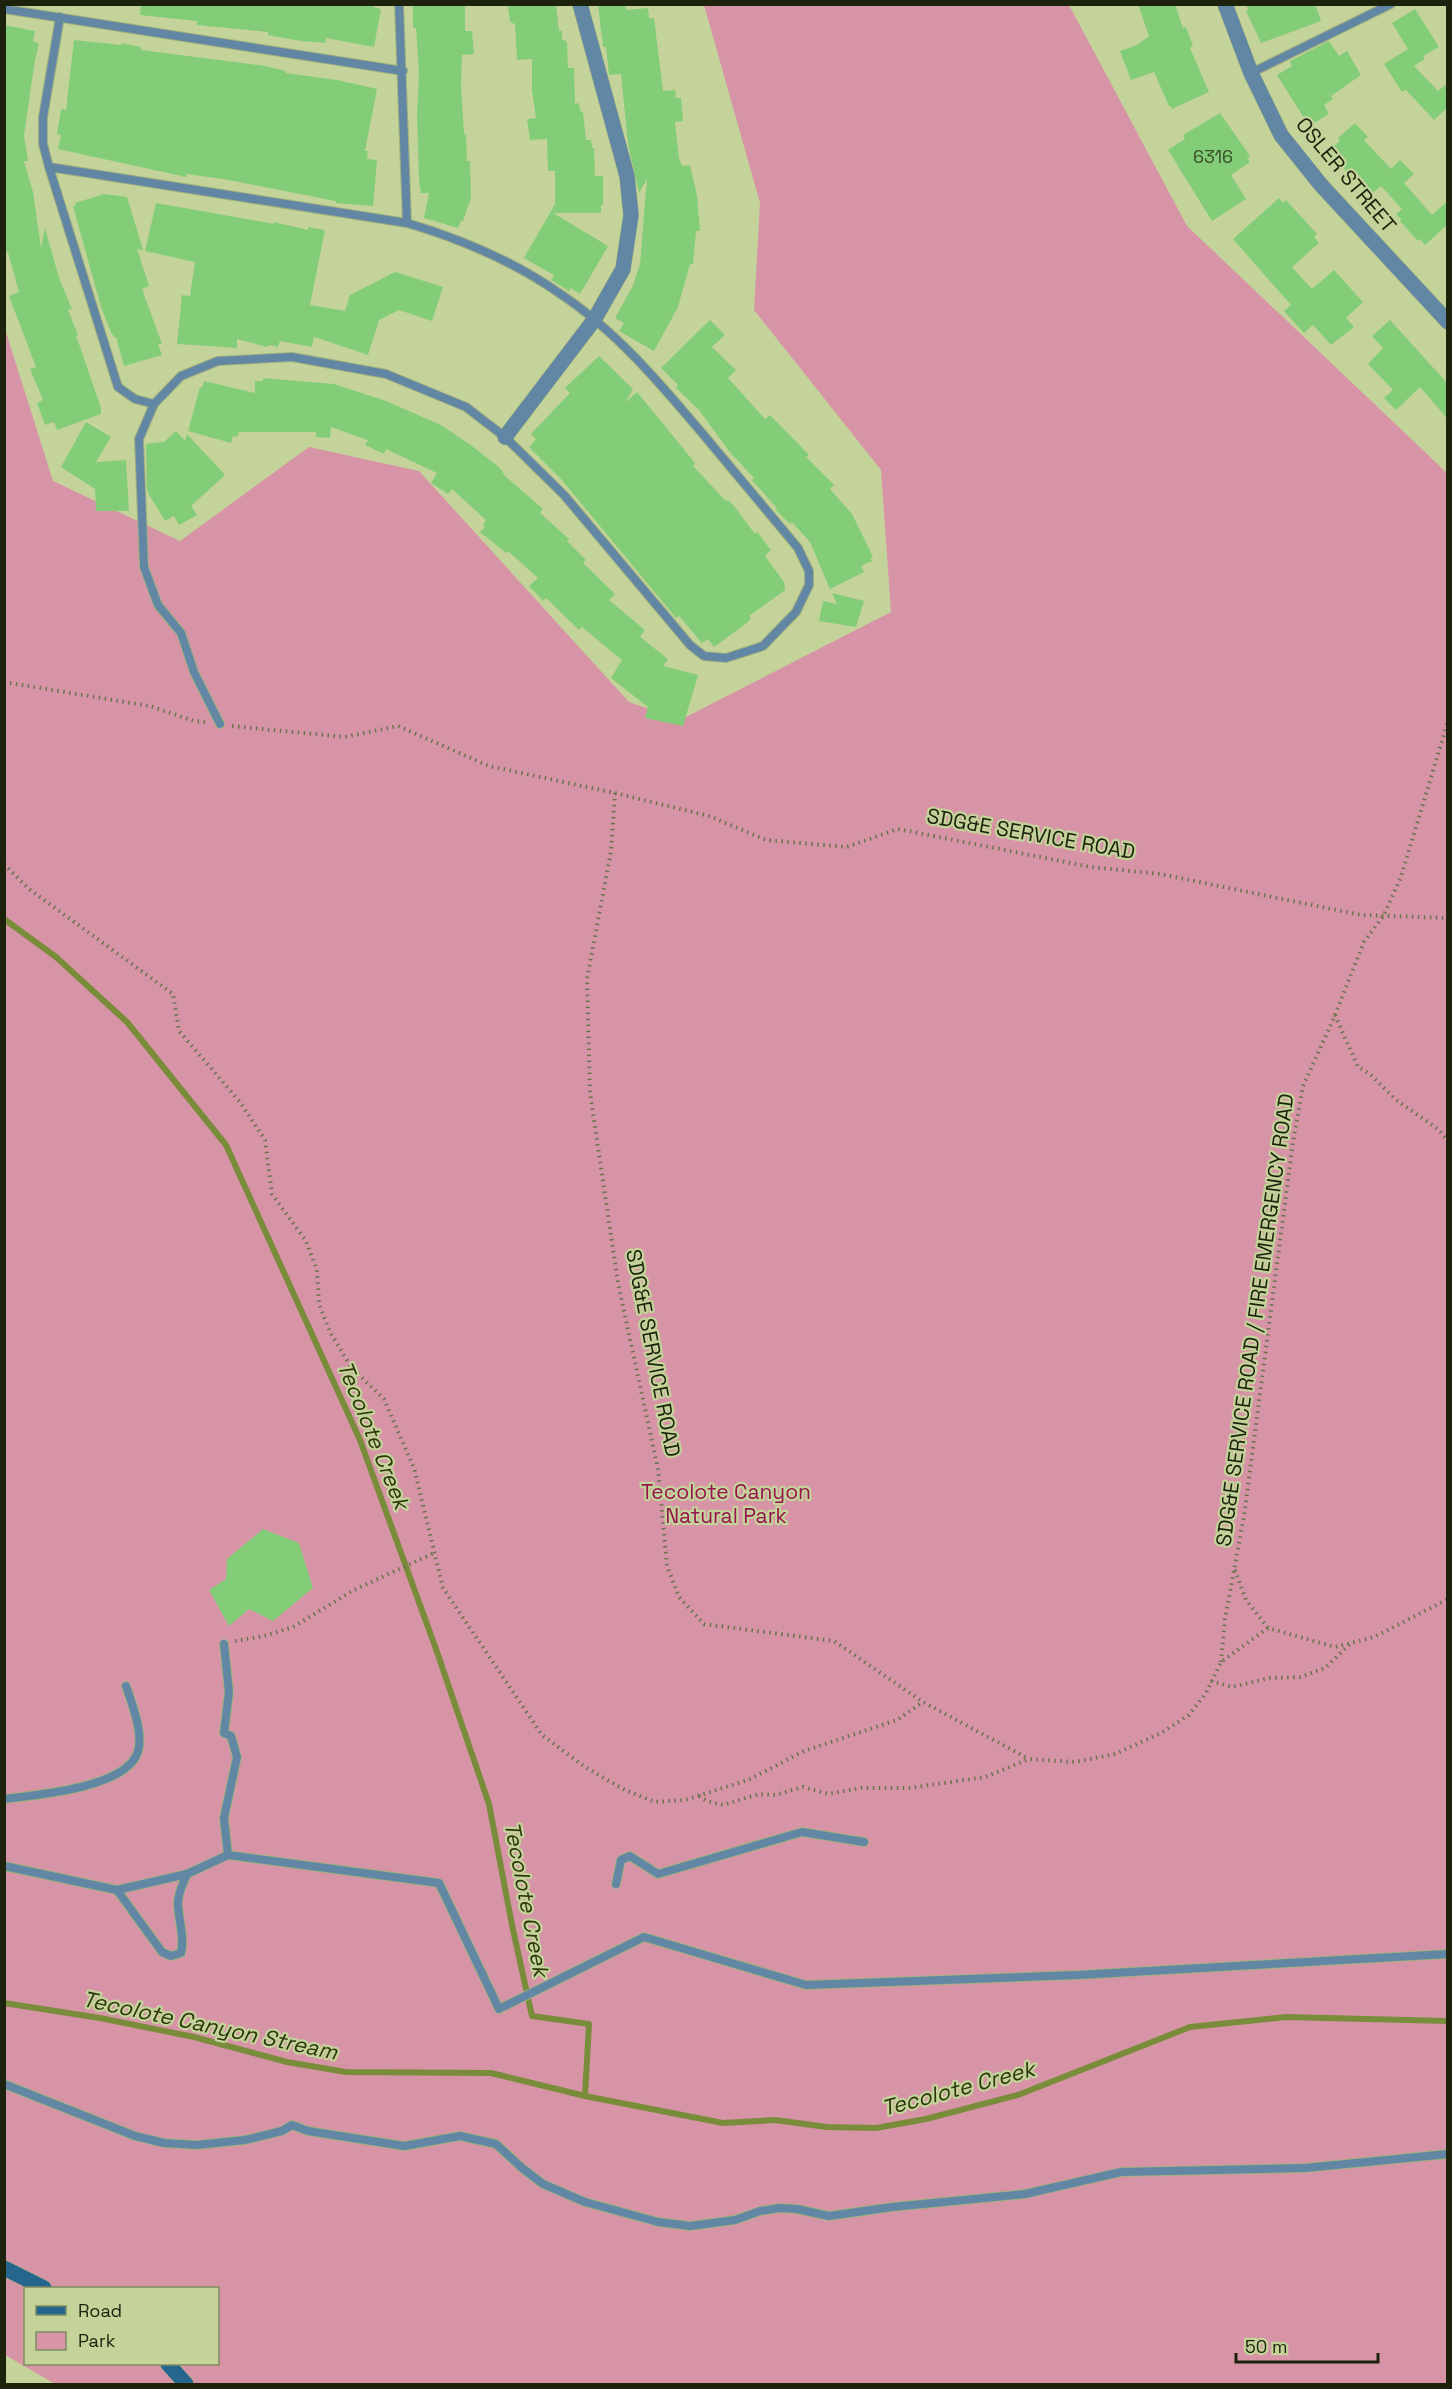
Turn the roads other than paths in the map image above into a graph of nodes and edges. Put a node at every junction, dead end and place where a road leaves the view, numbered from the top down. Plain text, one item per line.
1 (399, 4) edge
2 (580, 4) edge
3 (1224, 4) edge
4 (1391, 4) edge
5 (4, 9) edge
6 (60, 17) junction
7 (403, 71) junction
8 (1251, 73) junction
9 (49, 167) junction
10 (407, 222) junction
11 (594, 320) junction
12 (1448, 322) edge
13 (154, 404) junction
14 (505, 436) junction
15 (220, 724) road end
16 (224, 1644) road end
17 (126, 1686) dead end
18 (4, 1799) edge
19 (864, 1842) dead end
20 (228, 1855) junction
21 (4, 1866) edge
22 (187, 1875) junction
23 (616, 1884) dead end
24 (117, 1890) junction
25 (1448, 1954) edge
26 (4, 2084) edge
27 (1448, 2154) edge
28 (4, 2268) edge
29 (40, 2287) edge
30 (169, 2365) edge
31 (186, 2385) edge

1 - 7 lane
2 - 11 street
3 - 8 street, OSLER STREET
4 - 8 lane
5 - 6 lane
6 - 7 lane
6 - 9 lane
7 - 10 lane
8 - 12 street, OSLER STREET
9 - 10 lane
9 - 13 lane
10 - 11 lane
11 - 14 street
11 - 14 lane
13 - 14 lane
13 - 15 lane
16 - 20 lane
17 - 18 lane
19 - 23 lane
20 - 22 lane
20 - 25 lane
21 - 24 lane
22 - 24 lane
22 - 24 lane
26 - 27 lane
28 - 29 main road
30 - 31 main road

